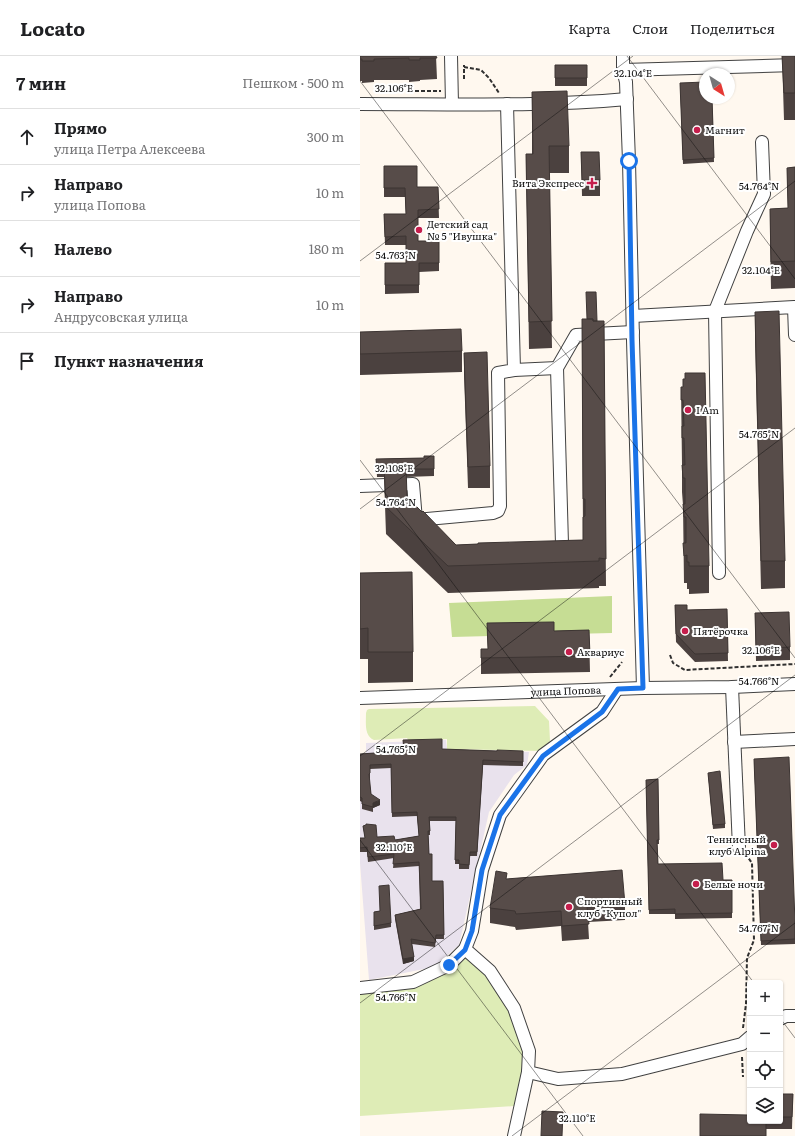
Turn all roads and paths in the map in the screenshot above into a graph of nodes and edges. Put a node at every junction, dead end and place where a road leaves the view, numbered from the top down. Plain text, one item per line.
1 (451, 56) edge
2 (623, 56) edge
3 (720, 62) edge
4 (795, 65) edge
5 (464, 67) dead end
6 (623, 70) junction
7 (626, 99) junction
8 (505, 100) junction
9 (360, 104) edge
10 (452, 104) junction
11 (762, 142) dead end
12 (715, 311) junction
13 (633, 316) junction
14 (633, 332) junction
15 (795, 335) edge
16 (557, 368) junction
17 (514, 370) junction
18 (360, 486) edge
19 (416, 520) junction
20 (427, 530) edge
21 (545, 554) edge
22 (719, 573) dead end
23 (670, 655) dead end
24 (795, 664) edge
25 (795, 684) edge
26 (732, 687) junction
27 (643, 688) junction
28 (618, 689) junction
29 (360, 698) edge
30 (795, 739) edge
31 (734, 742) junction
32 (739, 848) joint
33 (465, 950) junction
34 (360, 988) edge
35 (746, 1004) joint
36 (795, 1016) edge
37 (783, 1018) edge
38 (746, 1041) edge
39 (528, 1072) junction
40 (743, 1077) dead end
41 (514, 1136) edge

1 - 10 street
2 - 6 street
3 - 4 street
3 - 6 street
5 - 8 path
6 - 7 street
7 - 8 street
7 - 13 street
8 - 10 street
8 - 17 street
9 - 10 street
11 - 12 street
12 - 13 street
12 - 15 street
12 - 22 street
13 - 14 street
14 - 16 street
14 - 27 street
16 - 17 street
16 - 21 street
17 - 19 street
18 - 19 street
19 - 20 street
23 - 24 path
25 - 26 street, улица Попова
26 - 27 street, улица Попова
26 - 31 street
27 - 28 street, улица Попова
28 - 29 street, улица Попова
28 - 33 street
30 - 31 street
31 - 32 street
32 - 35 path
33 - 34 street
33 - 39 street
35 - 38 path
36 - 37 street
38 - 39 street
38 - 40 path
39 - 41 street

